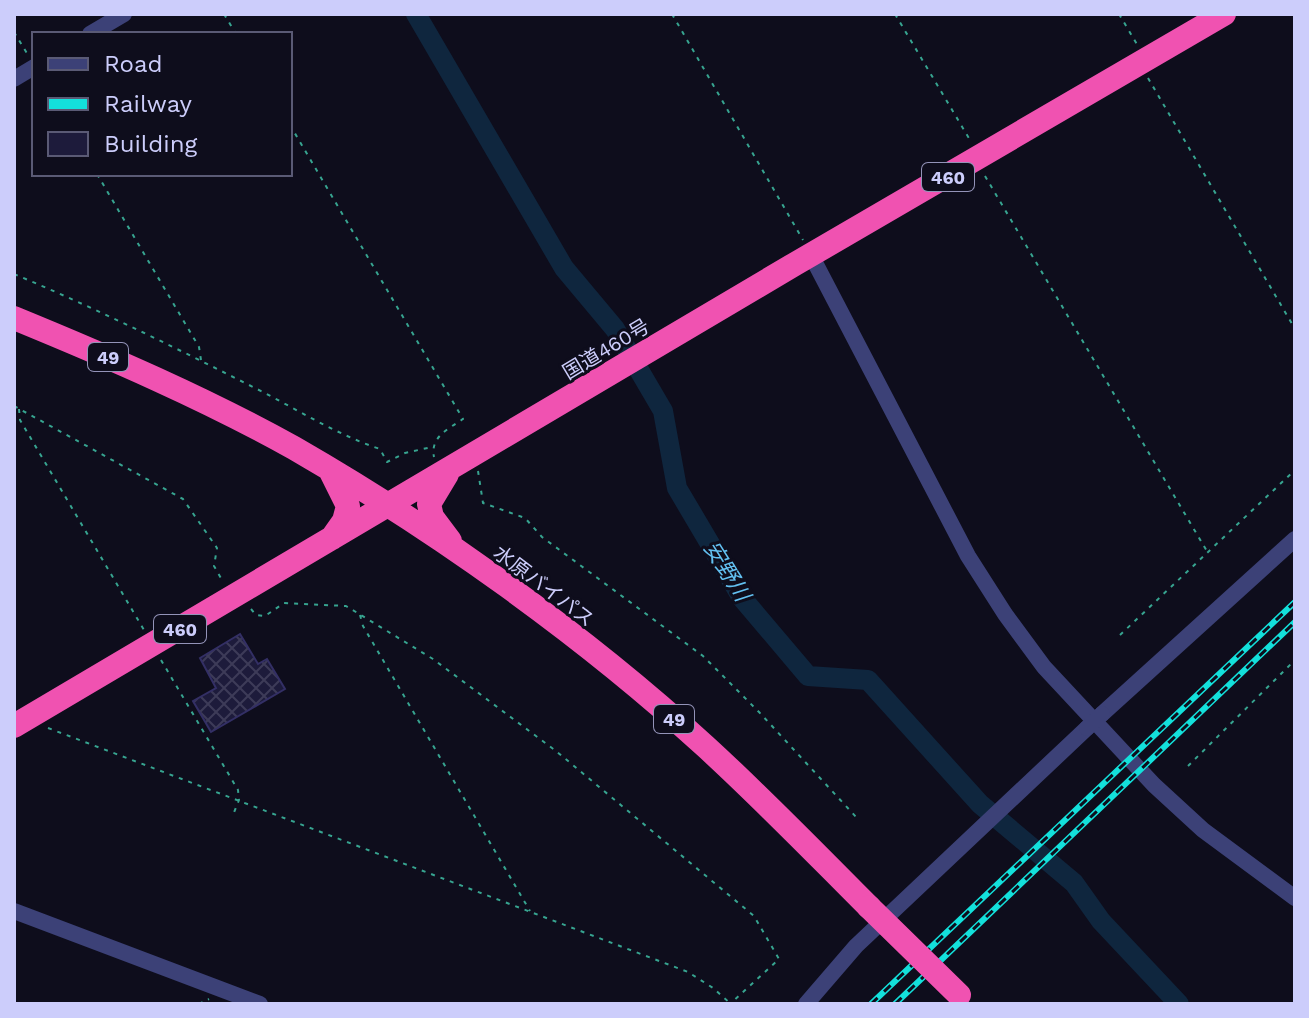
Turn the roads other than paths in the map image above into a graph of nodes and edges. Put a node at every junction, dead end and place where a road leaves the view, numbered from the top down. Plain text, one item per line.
1 (124, 14) edge
2 (1224, 14) edge
3 (93, 32) edge
4 (31, 61) edge
5 (14, 79) edge
6 (811, 255) junction
7 (14, 318) edge
8 (459, 464) junction
9 (330, 471) junction
10 (388, 506) junction
11 (1295, 539) edge
12 (330, 540) junction
13 (459, 553) junction
14 (21, 722) edge
15 (1295, 898) edge
16 (14, 911) edge
17 (963, 1000) edge
18 (260, 1004) edge
19 (806, 1004) edge

1 - 3 street
2 - 6 highway, 国道460号 / 460
4 - 5 street
6 - 8 highway, 国道460号 / 460
6 - 15 street
7 - 9 highway, 水原バイパス / 49
8 - 10 highway, 国道460号 / 460
8 - 13 highway
9 - 10 highway, 水原バイパス / 49
9 - 12 highway
10 - 12 highway, 国道460号 / 460
10 - 13 highway, 水原バイパス / 49
11 - 19 street, bridge
12 - 14 highway, 国道460号 / 460
13 - 17 highway, 水原バイパス / 49, bridge
16 - 18 street

